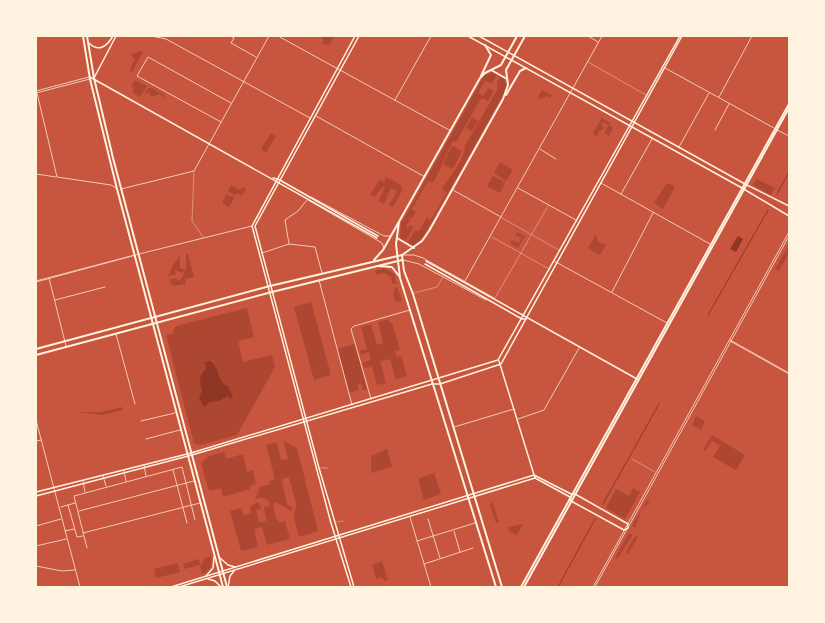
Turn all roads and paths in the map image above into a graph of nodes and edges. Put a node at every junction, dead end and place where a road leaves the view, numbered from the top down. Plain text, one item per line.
1 (83, 36) edge
2 (87, 36) edge
3 (113, 36) edge
4 (116, 36) edge
5 (151, 36) edge
6 (230, 36) edge
7 (269, 36) edge
8 (278, 36) edge
9 (355, 36) edge
10 (359, 36) edge
11 (431, 36) edge
12 (468, 36) edge
13 (479, 36) edge
14 (517, 36) edge
15 (525, 36) edge
16 (588, 36) edge
17 (602, 36) edge
18 (681, 36) edge
19 (752, 36) edge
20 (599, 42) junction
21 (88, 43) junction
22 (484, 45) junction
23 (508, 52) junction
24 (505, 56) junction
25 (514, 56) junction
26 (257, 57) junction
27 (512, 60) junction
28 (588, 62) junction
29 (664, 67) junction
30 (526, 68) junction
31 (338, 69) junction
32 (340, 70) junction
33 (490, 70) junction
34 (90, 78) junction
35 (94, 78) junction
36 (480, 78) junction
37 (507, 79) junction
38 (244, 81) junction
39 (573, 88) junction
40 (36, 92) edge
41 (709, 92) junction
42 (570, 93) junction
43 (647, 95) junction
44 (718, 97) junction
45 (503, 99) junction
46 (395, 101) junction
47 (730, 103) junction
48 (232, 104) junction
49 (789, 104) edge
50 (789, 108) edge
51 (315, 115) junction
52 (311, 118) junction
53 (222, 122) junction
54 (634, 122) junction
55 (631, 127) junction
56 (776, 129) junction
57 (715, 130) dead end
58 (451, 131) junction
59 (789, 136) edge
60 (652, 139) junction
61 (210, 143) junction
62 (679, 147) junction
63 (540, 149) junction
64 (556, 158) dead end
65 (194, 171) junction
66 (36, 174) edge
67 (57, 177) junction
68 (425, 177) junction
69 (273, 178) junction
70 (278, 178) junction
71 (280, 180) junction
72 (277, 183) junction
73 (601, 183) junction
74 (746, 184) junction
75 (518, 188) junction
76 (117, 189) junction
77 (121, 189) junction
78 (743, 189) junction
79 (452, 190) junction
80 (620, 194) junction
81 (309, 196) junction
82 (308, 200) junction
83 (548, 205) junction
84 (789, 206) edge
85 (654, 213) junction
86 (789, 216) edge
87 (501, 217) junction
88 (577, 220) junction
89 (399, 222) junction
90 (252, 226) junction
91 (255, 226) junction
92 (789, 232) edge
93 (532, 234) junction
94 (392, 235) junction
95 (491, 236) junction
96 (789, 236) edge
97 (203, 238) junction
98 (397, 238) junction
99 (289, 244) junction
100 (712, 245) junction
101 (414, 248) junction
102 (383, 250) junction
103 (560, 250) junction
104 (262, 253) junction
105 (521, 253) junction
106 (139, 255) junction
107 (402, 255) junction
108 (135, 256) junction
109 (397, 258) junction
110 (402, 260) junction
111 (372, 261) junction
112 (554, 261) junction
113 (426, 262) dead end
114 (557, 263) junction
115 (425, 264) dead end
116 (374, 267) junction
117 (550, 269) junction
118 (322, 274) junction
119 (443, 277) junction
120 (49, 278) junction
121 (400, 278) junction
122 (319, 280) junction
123 (408, 280) junction
124 (465, 281) junction
125 (36, 282) edge
126 (402, 282) junction
127 (105, 287) dead end
128 (269, 287) junction
129 (270, 292) junction
130 (612, 293) junction
131 (413, 294) junction
132 (494, 298) junction
133 (54, 300) junction
134 (493, 302) junction
135 (410, 310) junction
136 (524, 316) junction
137 (155, 317) junction
138 (152, 318) junction
139 (522, 319) junction
140 (526, 319) junction
141 (156, 323) junction
142 (668, 323) junction
143 (153, 324) junction
144 (116, 333) junction
145 (84, 336) junction
146 (65, 341) junction
147 (85, 341) junction
148 (731, 341) junction
149 (66, 346) junction
150 (579, 348) junction
151 (36, 349) edge
152 (36, 355) edge
153 (498, 360) junction
154 (501, 364) junction
155 (789, 374) edge
156 (438, 378) junction
157 (637, 380) junction
158 (432, 382) junction
159 (440, 384) junction
160 (371, 399) junction
161 (135, 404) dead end
162 (352, 405) junction
163 (514, 409) junction
164 (176, 413) junction
165 (304, 419) junction
166 (518, 419) junction
167 (36, 420) edge
168 (140, 421) dead end
169 (305, 422) junction
170 (453, 427) junction
171 (180, 430) junction
172 (146, 439) dead end
173 (41, 440) junction
174 (36, 441) edge
175 (191, 454) junction
176 (187, 455) junction
177 (632, 459) dead end
178 (144, 465) junction
179 (144, 468) junction
180 (319, 468) junction
181 (328, 468) dead end
182 (173, 469) junction
183 (124, 470) junction
184 (657, 472) junction
185 (124, 473) junction
186 (103, 475) junction
187 (146, 476) junction
188 (534, 477) junction
189 (104, 478) junction
190 (83, 480) junction
191 (194, 481) junction
192 (126, 482) junction
193 (83, 483) junction
194 (186, 484) junction
195 (177, 485) junction
196 (106, 487) junction
197 (54, 488) junction
198 (54, 491) junction
199 (36, 492) edge
200 (85, 493) junction
201 (571, 494) junction
202 (575, 494) junction
203 (474, 495) junction
204 (36, 496) edge
205 (468, 497) junction
206 (570, 497) junction
207 (571, 501) junction
208 (76, 503) junction
209 (200, 503) junction
210 (68, 505) junction
211 (191, 505) junction
212 (61, 507) dead end
213 (183, 507) junction
214 (78, 511) junction
215 (410, 516) junction
216 (428, 518) dead end
217 (62, 519) junction
218 (195, 520) dead end
219 (343, 521) dead end
220 (187, 523) dead end
221 (334, 523) junction
222 (476, 523) junction
223 (628, 524) junction
224 (36, 526) edge
225 (74, 528) junction
226 (628, 528) junction
227 (454, 530) junction
228 (624, 530) junction
229 (65, 531) junction
230 (83, 533) junction
231 (84, 536) junction
232 (433, 536) junction
233 (337, 538) junction
234 (67, 539) junction
235 (417, 541) junction
236 (36, 546) edge
237 (87, 548) dead end
238 (473, 548) dead end
239 (460, 552) junction
240 (214, 555) junction
241 (218, 555) junction
242 (440, 559) junction
243 (424, 564) junction
244 (36, 566) edge
245 (238, 568) junction
246 (75, 570) junction
247 (223, 573) junction
248 (220, 574) junction
249 (205, 577) junction
250 (206, 579) junction
251 (80, 587) edge
252 (171, 587) edge
253 (179, 587) edge
254 (222, 587) edge
255 (227, 587) edge
256 (352, 587) edge
257 (431, 587) edge
258 (496, 587) edge
259 (502, 587) edge
260 (521, 587) edge
261 (524, 587) edge
262 (594, 587) edge

1 - 34 main road
2 - 21 main road
3 - 21 main road
4 - 35 main road
5 - 38 street
6 - 26 street
7 - 26 street
8 - 31 street
9 - 31 main road
10 - 32 main road
11 - 46 street
12 - 22 main road
13 - 23 main road
14 - 23 main road
15 - 25 main road
16 - 20 street
17 - 20 street
18 - 29 main road
19 - 44 street
20 - 28 street
21 - 35 main road
22 - 24 main road
22 - 36 main road
23 - 24 main road
23 - 25 main road
24 - 27 main road
24 - 33 main road
25 - 27 main road
25 - 39 main road
26 - 38 street
27 - 30 main road
27 - 37 main road
28 - 39 street
28 - 43 street
29 - 41 street
29 - 43 main road
29 - 54 main road
30 - 42 main road
30 - 45 main road
31 - 32 street
31 - 52 main road
32 - 46 street
32 - 51 main road
33 - 36 main road
33 - 37 main road
34 - 35 main road
34 - 40 street
34 - 76 main road
35 - 61 main road
35 - 77 main road
36 - 58 main road
37 - 45 main road
38 - 48 street
38 - 52 street
39 - 42 street
39 - 54 main road
40 - 67 street
41 - 44 street
41 - 62 street
42 - 55 main road
42 - 63 street
43 - 54 main road
44 - 47 street
45 - 79 main road
46 - 58 street
47 - 56 street
47 - 57 street
48 - 53 street
48 - 53 street
49 - 56 main road
50 - 56 main road
51 - 68 street
51 - 71 main road
52 - 70 main road
53 - 61 street
54 - 55 main road
54 - 62 main road
55 - 60 main road
55 - 73 main road
55 - 88 main road
56 - 59 street
56 - 74 main road
58 - 68 main road
60 - 78 main road
60 - 80 street
61 - 65 street
61 - 69 main road
62 - 74 main road
63 - 64 street
63 - 75 street
65 - 77 street
65 - 97 street
66 - 67 street
67 - 76 street
68 - 89 main road
69 - 70 main road
69 - 72 main road
70 - 71 main road
70 - 72 main road
71 - 72 main road
71 - 81 main road
72 - 82 main road
72 - 90 main road
72 - 91 main road
73 - 80 street
73 - 114 main road
74 - 78 main road
74 - 84 main road
75 - 83 street
75 - 87 street
76 - 108 main road
77 - 106 main road
78 - 86 main road
78 - 100 main road
79 - 87 street
79 - 101 main road
80 - 85 street
81 - 82 main road
81 - 94 street
82 - 99 street
82 - 102 street
83 - 88 street
83 - 93 street
85 - 100 street
85 - 130 street
87 - 93 street
87 - 95 street
88 - 103 main road
89 - 94 main road
89 - 98 main road
90 - 91 street
90 - 97 street
90 - 128 main road
91 - 104 main road
92 - 148 street
93 - 103 street
93 - 105 street
94 - 102 main road
95 - 105 street
95 - 124 street
96 - 148 street
97 - 106 street
98 - 101 main road
98 - 109 main road
99 - 104 street
99 - 118 street
100 - 142 main road
101 - 107 main road
102 - 111 main road
103 - 112 main road
104 - 128 main road
105 - 117 street
105 - 132 street
106 - 108 street
106 - 137 main road
107 - 109 main road
107 - 110 main road
107 - 124 street
108 - 120 street
108 - 138 main road
109 - 110 main road
109 - 111 main road
109 - 116 main road
109 - 121 main road
110 - 119 street
110 - 123 main road
111 - 116 main road
111 - 118 main road
112 - 114 street
112 - 117 main road
113 - 132 main road
114 - 130 street
114 - 140 main road
115 - 134 main road
116 - 121 main road
116 - 122 main road
117 - 136 main road
118 - 128 main road
119 - 131 street
119 - 134 street
120 - 125 street
120 - 133 street
121 - 126 main road
122 - 129 main road
122 - 162 street
123 - 126 main road
123 - 131 main road
124 - 132 street
126 - 135 main road
127 - 133 street
128 - 129 main road
128 - 137 main road
129 - 141 main road
129 - 165 main road
130 - 142 street
131 - 156 main road
132 - 136 main road
133 - 146 street
134 - 139 main road
135 - 158 main road
135 - 160 street
136 - 139 main road
136 - 140 main road
137 - 138 main road
137 - 141 main road
138 - 143 main road
138 - 145 main road
139 - 140 main road
139 - 153 main road
140 - 150 main road
140 - 154 main road
141 - 143 main road
141 - 175 main road
142 - 157 main road
143 - 144 main road
143 - 164 main road
144 - 147 main road
144 - 161 street
145 - 146 main road
145 - 147 main road
146 - 149 street
146 - 151 main road
147 - 149 main road
148 - 155 street
148 - 184 street
148 - 226 street
149 - 152 main road
150 - 157 main road
150 - 166 street
153 - 154 main road
153 - 156 main road
154 - 159 main road
154 - 163 main road
156 - 158 main road
156 - 159 main road
157 - 201 main road
157 - 202 main road
158 - 159 main road
158 - 160 main road
158 - 169 main road
158 - 205 main road
159 - 170 main road
160 - 162 main road
162 - 165 main road
163 - 166 main road
163 - 170 street
164 - 168 street
164 - 171 main road
165 - 169 main road
165 - 175 main road
166 - 188 main road
167 - 173 street
169 - 175 main road
169 - 180 main road
169 - 233 main road
170 - 203 main road
171 - 172 street
171 - 176 main road
173 - 174 street
173 - 197 street
175 - 176 main road
175 - 241 main road
176 - 178 main road
176 - 179 main road
176 - 191 main road
177 - 184 street
178 - 179 street
178 - 183 main road
179 - 185 main road
179 - 187 street
180 - 181 street
180 - 221 main road
182 - 187 street
182 - 194 street
182 - 195 street
183 - 185 street
183 - 186 main road
184 - 223 street
185 - 189 main road
185 - 192 street
186 - 189 street
186 - 190 main road
187 - 192 street
188 - 201 main road
188 - 203 main road
188 - 206 main road
189 - 193 main road
189 - 196 street
190 - 193 street
190 - 197 main road
191 - 194 street
191 - 209 main road
192 - 196 street
193 - 198 main road
193 - 200 street
194 - 195 street
194 - 211 street
195 - 213 street
195 - 214 street
196 - 200 street
197 - 198 street
197 - 199 main road
198 - 204 main road
198 - 217 street
200 - 208 street
201 - 202 main road
201 - 206 main road
202 - 207 main road
202 - 223 main road
203 - 205 main road
203 - 259 main road
205 - 215 main road
205 - 222 main road
205 - 233 main road
206 - 207 main road
206 - 260 main road
207 - 228 main road
207 - 261 main road
208 - 210 street
208 - 214 street
209 - 211 street
209 - 240 main road
210 - 212 street
210 - 225 street
211 - 213 street
211 - 218 street
213 - 220 street
213 - 230 street
214 - 230 street
215 - 233 main road
215 - 235 street
216 - 232 street
217 - 224 street
217 - 229 street
219 - 221 street
221 - 233 main road
222 - 227 street
222 - 258 main road
223 - 226 main road
223 - 228 street
225 - 229 street
225 - 231 street
226 - 228 main road
226 - 262 street
227 - 232 street
227 - 239 street
228 - 262 street
229 - 234 street
230 - 231 street
231 - 237 street
232 - 235 street
232 - 242 street
233 - 245 main road
233 - 256 main road
234 - 236 street
234 - 246 street
235 - 243 street
238 - 239 street
239 - 242 street
240 - 248 main road
240 - 249 main road
241 - 245 main road
241 - 247 main road
242 - 243 street
243 - 257 street
244 - 246 street
245 - 247 main road
245 - 255 main road
246 - 251 street
247 - 248 main road
247 - 255 main road
248 - 249 main road
248 - 250 main road
248 - 254 main road
249 - 252 main road
250 - 253 main road
250 - 254 main road

